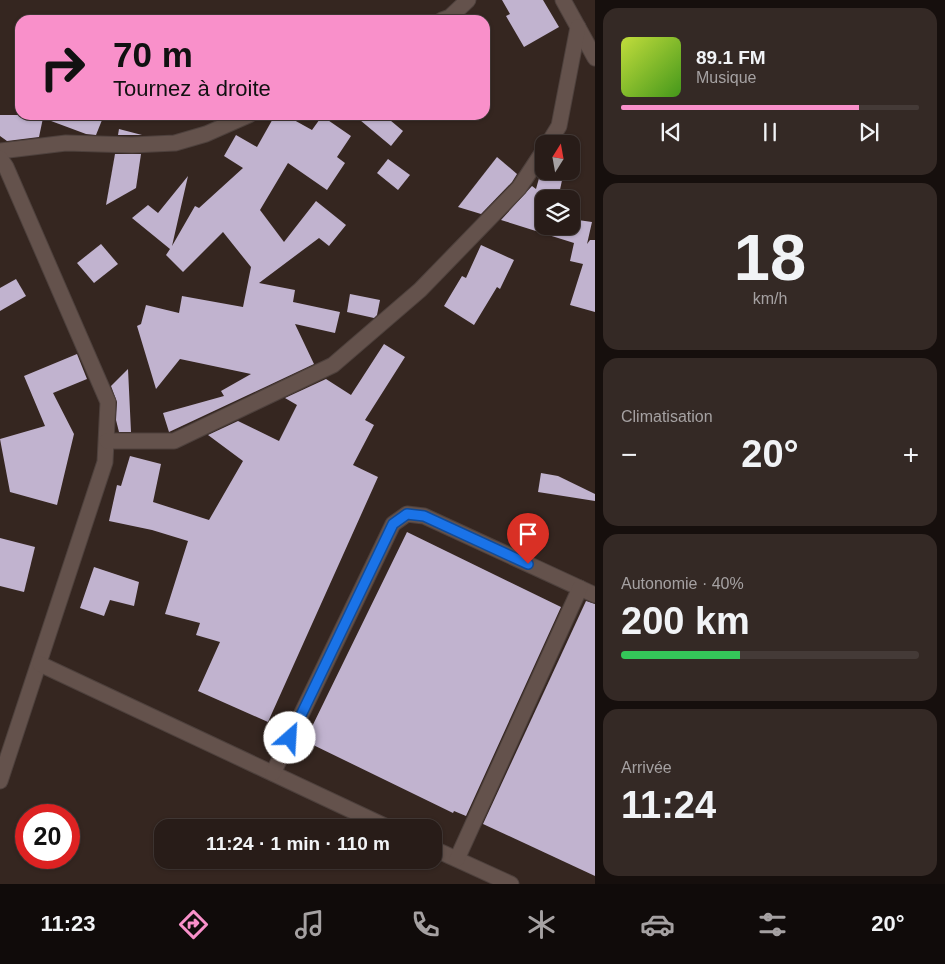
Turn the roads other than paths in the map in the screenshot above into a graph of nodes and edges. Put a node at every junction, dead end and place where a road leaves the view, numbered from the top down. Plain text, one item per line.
1 (468, 0) edge
2 (562, 0) edge
3 (452, 15) edge
4 (578, 26) junction
5 (595, 58) edge
6 (238, 120) edge
7 (554, 135) edge
8 (0, 151) edge
9 (0, 158) edge
10 (535, 164) edge
11 (107, 441) junction
12 (580, 588) junction
13 (595, 595) edge
14 (40, 664) junction
15 (273, 773) junction
16 (0, 781) edge
17 (371, 819) edge
18 (442, 852) edge
19 (457, 859) junction
20 (511, 884) edge

1 - 3 street
2 - 4 street
4 - 5 street
4 - 7 street
6 - 8 street
9 - 11 street
10 - 11 street
11 - 14 street
12 - 13 street
12 - 15 street
12 - 19 street
14 - 15 street
14 - 16 street
15 - 17 street
18 - 19 street
19 - 20 street

